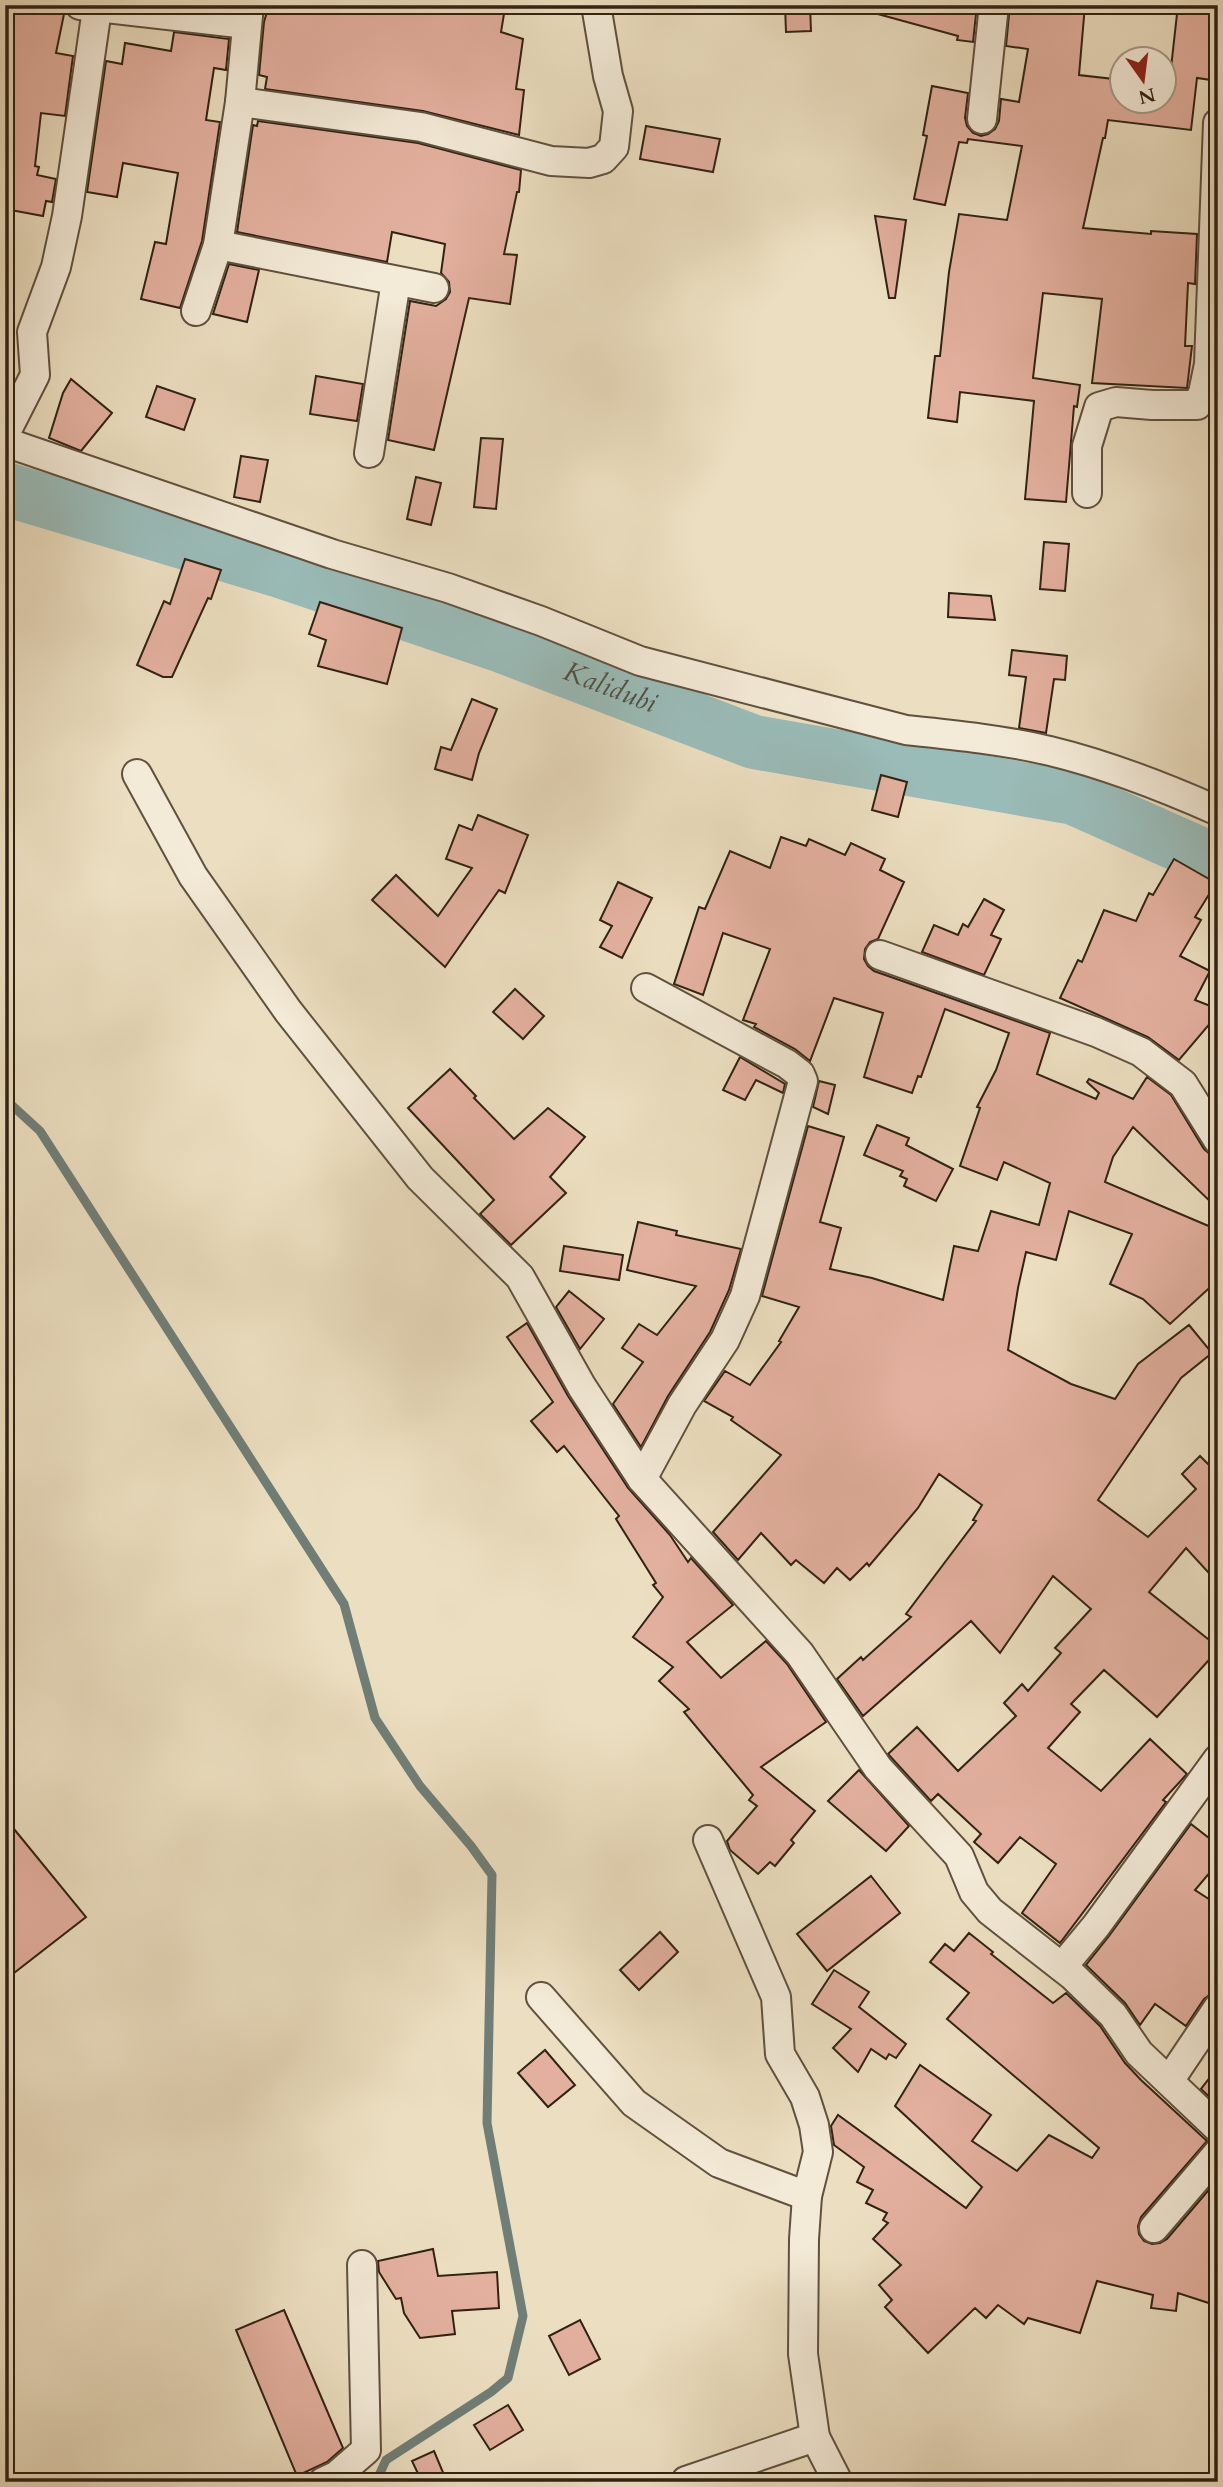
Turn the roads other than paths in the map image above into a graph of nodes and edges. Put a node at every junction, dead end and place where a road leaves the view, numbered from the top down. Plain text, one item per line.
1 (596, 5) edge
2 (994, 5) edge
3 (89, 7) edge
4 (248, 15) edge
5 (240, 102) junction
6 (982, 119) dead end
7 (1218, 123) edge
8 (218, 245) junction
9 (396, 281) junction
10 (435, 288) dead end
11 (195, 311) dead end
12 (5, 434) edge
13 (5, 442) edge
14 (369, 453) dead end
15 (1087, 493) dead end
16 (137, 774) dead end
17 (1218, 811) edge
18 (880, 955) dead end
19 (646, 988) dead end
20 (1218, 1140) edge
21 (642, 1479) junction
22 (1218, 1759) edge
23 (708, 1840) dead end
24 (1062, 1966) junction
25 (541, 1997) dead end
26 (1218, 2008) edge
27 (1169, 2081) junction
28 (1218, 2128) edge
29 (1218, 2153) edge
30 (807, 2196) junction
31 (1154, 2228) dead end
32 (362, 2265) dead end
33 (815, 2437) junction
34 (323, 2482) edge
35 (686, 2482) edge
36 (838, 2482) edge

1 - 5 street
2 - 6 street
3 - 4 street
3 - 12 street
4 - 5 street
5 - 8 street
7 - 15 street
8 - 9 street
8 - 11 street
9 - 10 street
9 - 14 street
13 - 17 street
16 - 21 street
18 - 20 street
19 - 21 street
21 - 24 street
22 - 24 street
23 - 30 street
24 - 27 street
25 - 30 street
26 - 27 street
27 - 28 street
29 - 31 street
30 - 33 street
32 - 34 street
33 - 35 street
33 - 36 street

